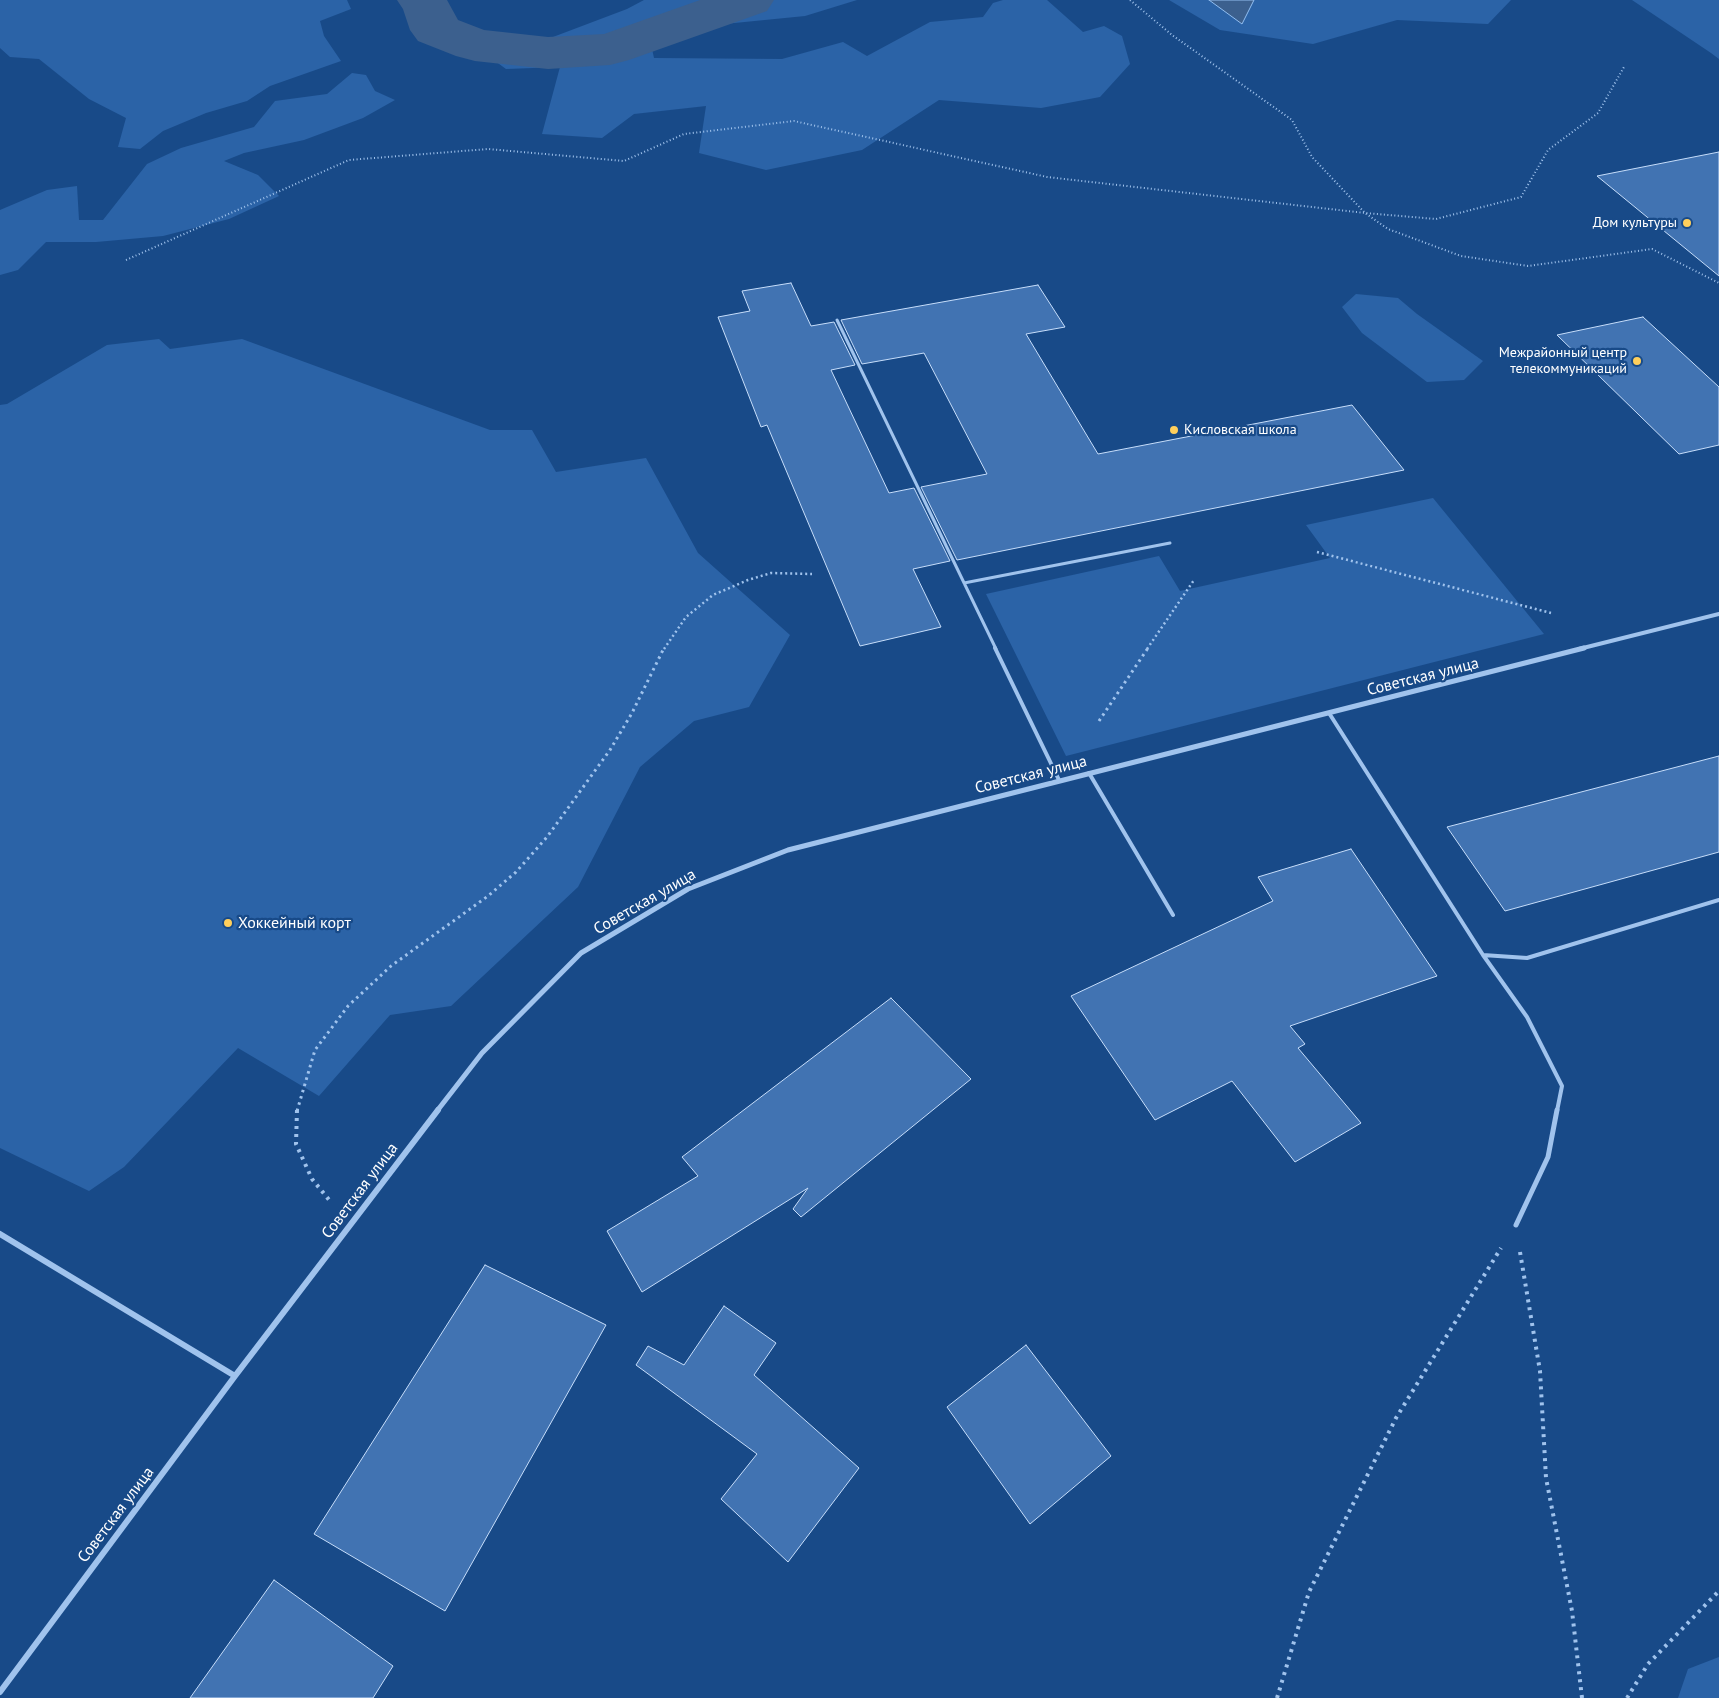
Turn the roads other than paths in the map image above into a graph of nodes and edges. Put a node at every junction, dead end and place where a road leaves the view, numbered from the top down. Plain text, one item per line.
1 (837, 320) dead end
2 (1170, 543) dead end
3 (964, 584) junction
4 (1719, 614) edge
5 (1329, 713) junction
6 (1089, 773) junction
7 (1059, 780) junction
8 (1719, 900) edge
9 (1173, 914) dead end
10 (1483, 955) junction
11 (1516, 1224) road end
12 (0, 1234) edge
13 (235, 1376) junction
14 (0, 1692) edge

1 - 3 lane
2 - 3 lane
3 - 7 lane
4 - 5 street, Советская улица
5 - 6 street, Советская улица
5 - 10 lane
6 - 7 street, Советская улица
6 - 9 lane
7 - 13 street, Советская улица
8 - 10 lane
10 - 11 lane
12 - 13 street
13 - 14 street, Советская улица

